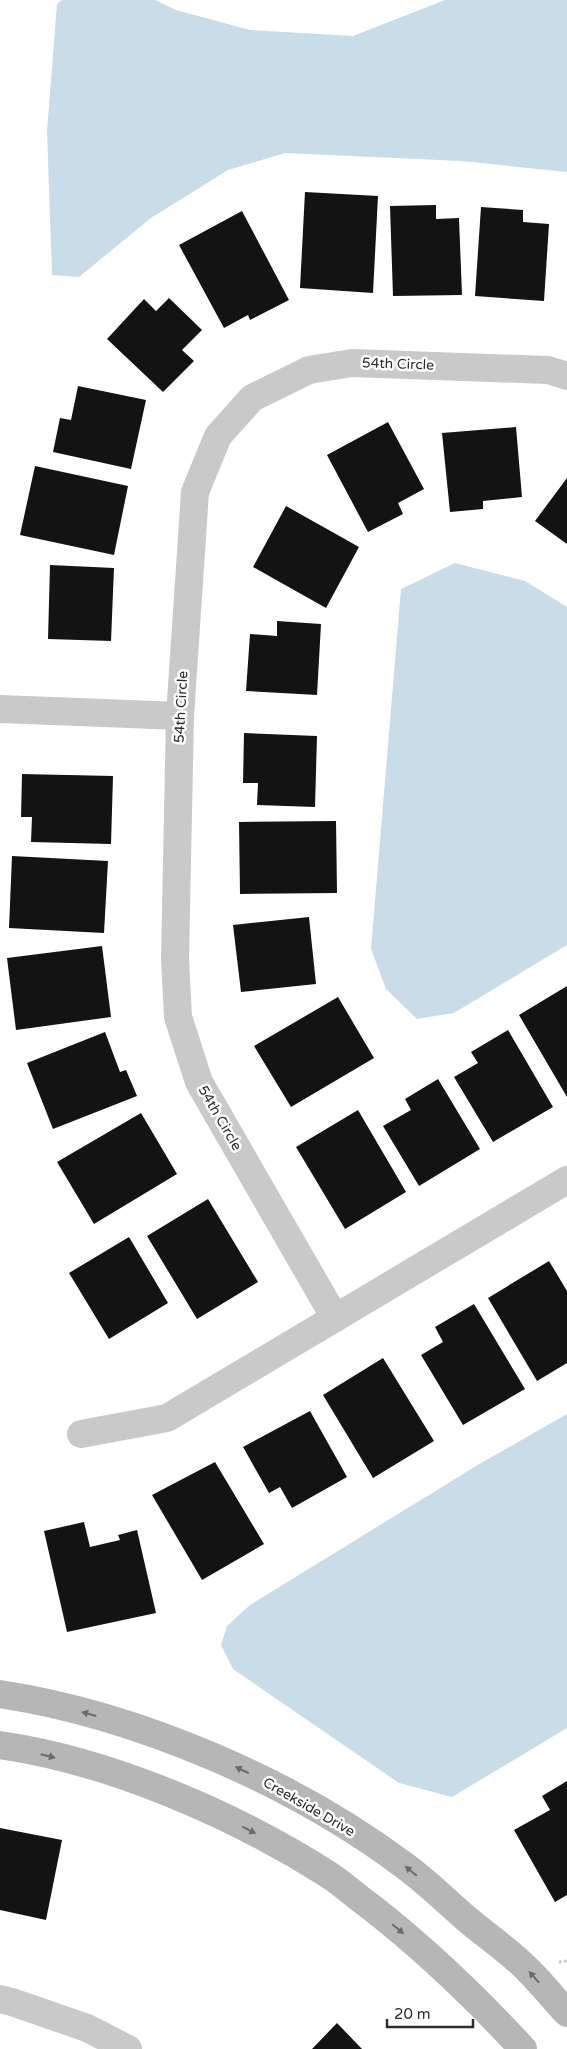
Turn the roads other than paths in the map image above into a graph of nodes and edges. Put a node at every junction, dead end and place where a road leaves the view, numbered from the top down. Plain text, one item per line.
1 (567, 376) edge
2 (0, 709) edge
3 (180, 716) junction
4 (567, 1180) edge
5 (335, 1318) junction
6 (81, 1434) dead end
7 (0, 1694) edge
8 (0, 1745) edge
9 (0, 2000) edge
10 (567, 2013) edge
11 (128, 2049) edge
12 (523, 2049) edge

1 - 3 street, 54th Circle
2 - 3 street
3 - 5 street, 54th Circle
4 - 5 street
5 - 6 street
10 -> 7 street, Creekside Drive
8 -> 12 street
9 - 11 street

